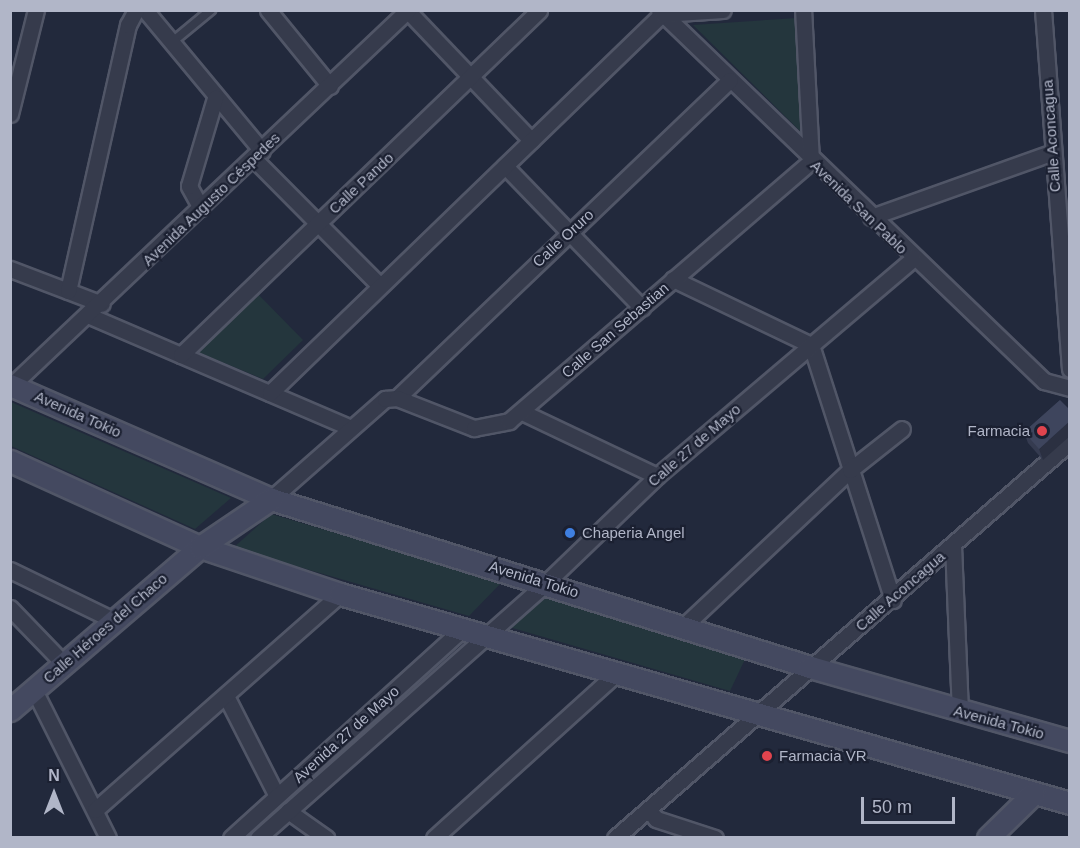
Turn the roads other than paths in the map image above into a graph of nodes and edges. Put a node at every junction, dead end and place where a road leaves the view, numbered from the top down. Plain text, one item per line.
1 (36, 10) edge
2 (136, 10) edge
3 (145, 10) edge
4 (211, 10) edge
5 (268, 10) edge
6 (407, 10) edge
7 (539, 10) edge
8 (723, 10) edge
9 (803, 10) edge
10 (1043, 10) edge
11 (660, 12) edge
12 (171, 43) junction
13 (471, 79) junction
14 (730, 80) junction
15 (330, 86) junction
16 (215, 98) junction
17 (10, 114) edge
18 (531, 140) junction
19 (1051, 153) junction
20 (258, 155) junction
21 (811, 161) junction
22 (505, 166) junction
23 (201, 208) junction
24 (871, 217) junction
25 (319, 224) junction
26 (568, 234) junction
27 (913, 259) junction
28 (10, 269) edge
29 (673, 279) junction
30 (378, 284) junction
31 (68, 291) junction
32 (102, 304) junction
33 (642, 308) junction
34 (90, 316) junction
35 (811, 345) junction
36 (181, 355) junction
37 (1070, 369) edge
38 (11, 385) edge
39 (1070, 388) edge
40 (270, 393) junction
41 (397, 398) junction
42 (522, 412) junction
43 (349, 428) junction
44 (902, 429) dead end
45 (1070, 442) edge
46 (10, 461) edge
47 (850, 470) junction
48 (657, 476) junction
49 (271, 499) junction
50 (953, 545) junction
51 (200, 546) junction
52 (10, 570) edge
53 (547, 582) junction
54 (340, 594) junction
55 (893, 600) junction
56 (10, 608) edge
57 (115, 621) junction
58 (686, 625) junction
59 (461, 630) junction
60 (482, 637) junction
61 (64, 664) junction
62 (810, 667) junction
63 (613, 676) junction
64 (34, 690) junction
65 (226, 696) junction
66 (10, 710) edge
67 (960, 712) junction
68 (752, 716) junction
69 (1070, 741) edge
70 (1034, 793) junction
71 (277, 796) junction
72 (1070, 803) edge
73 (95, 810) junction
74 (649, 810) junction
75 (288, 811) junction
76 (108, 837) edge
77 (231, 837) edge
78 (258, 837) edge
79 (326, 837) edge
80 (434, 837) edge
81 (615, 837) edge
82 (715, 837) edge
83 (988, 837) edge

1 - 17 street
2 - 31 street
3 - 12 street
4 - 12 lane
5 - 15 street
6 - 13 street
6 - 15 street, Avenida Augusto Céspedes
7 - 13 street, Calle Pando
8 - 11 street
9 - 21 street
10 - 19 street, Calle Aconcagua
11 - 14 street, Avenida San Pablo
11 - 18 street
12 - 16 street
13 - 18 street
13 - 25 street, Calle Pando
14 - 21 street, Avenida San Pablo
14 - 26 street, Calle Oruro
15 - 20 street, Avenida Augusto Céspedes
16 - 20 street
16 - 23 street
18 - 22 street
19 - 24 street
19 - 37 street, Calle Aconcagua
20 - 23 street, Avenida Augusto Céspedes
20 - 25 street
21 - 24 street, Avenida San Pablo
21 - 29 street, Calle San Sebastian
22 - 26 street
22 - 30 street
23 - 32 street, Avenida Augusto Céspedes
24 - 27 street, Avenida San Pablo
25 - 30 street
25 - 36 street, Calle Pando
26 - 33 street
26 - 41 street, Calle Oruro
27 - 35 street, Calle 27 de Mayo
27 - 39 street, Avenida San Pablo
28 - 31 street
29 - 33 street, Calle San Sebastian
29 - 35 street
30 - 40 street
31 - 32 street
32 - 34 street, Avenida Augusto Céspedes
33 - 42 street, Calle San Sebastian
34 - 36 street
34 - 38 street, Avenida Augusto Céspedes
35 - 47 street
35 - 48 street, Calle 27 de Mayo
36 - 40 street
38 - 49 street, Avenida Tokio
40 - 43 street
41 - 42 street, Calle San Sebastian
41 - 43 street
42 - 48 street
43 - 49 street
44 - 47 street
45 - 50 street, Calle Aconcagua
46 - 51 street
47 - 55 street
47 - 58 street
48 - 53 street, Calle 27 de Mayo
49 - 51 street, Calle Héroes del Chaco
49 - 53 street, Avenida Tokio
50 - 55 street, Calle Aconcagua
50 - 67 street
51 - 54 street
51 - 57 street, Calle Héroes del Chaco
52 - 57 street
53 - 58 street, Avenida Tokio
53 - 60 street, Calle 27 de Mayo
54 - 59 street
54 - 65 street
55 - 62 street, Calle Aconcagua
56 - 61 street
57 - 61 street, Calle Héroes del Chaco
58 - 62 street, Avenida Tokio
59 - 60 street
59 - 71 street, Avenida 27 de Mayo
60 - 63 street
60 - 75 street, Avenida 27 de Mayo
61 - 64 street, Calle Héroes del Chaco
62 - 67 street, Avenida Tokio
62 - 68 street, Calle Aconcagua
63 - 68 street
63 - 80 street
64 - 66 street, Calle Héroes del Chaco
64 - 73 street
65 - 71 street
65 - 73 street
67 - 69 street, Avenida Tokio
68 - 70 street
68 - 74 street, Calle Aconcagua
70 - 72 street
70 - 83 street
71 - 77 street, Avenida 27 de Mayo
73 - 76 street
74 - 81 street, Calle Aconcagua
74 - 82 street
75 - 78 street, Avenida 27 de Mayo
75 - 79 street

